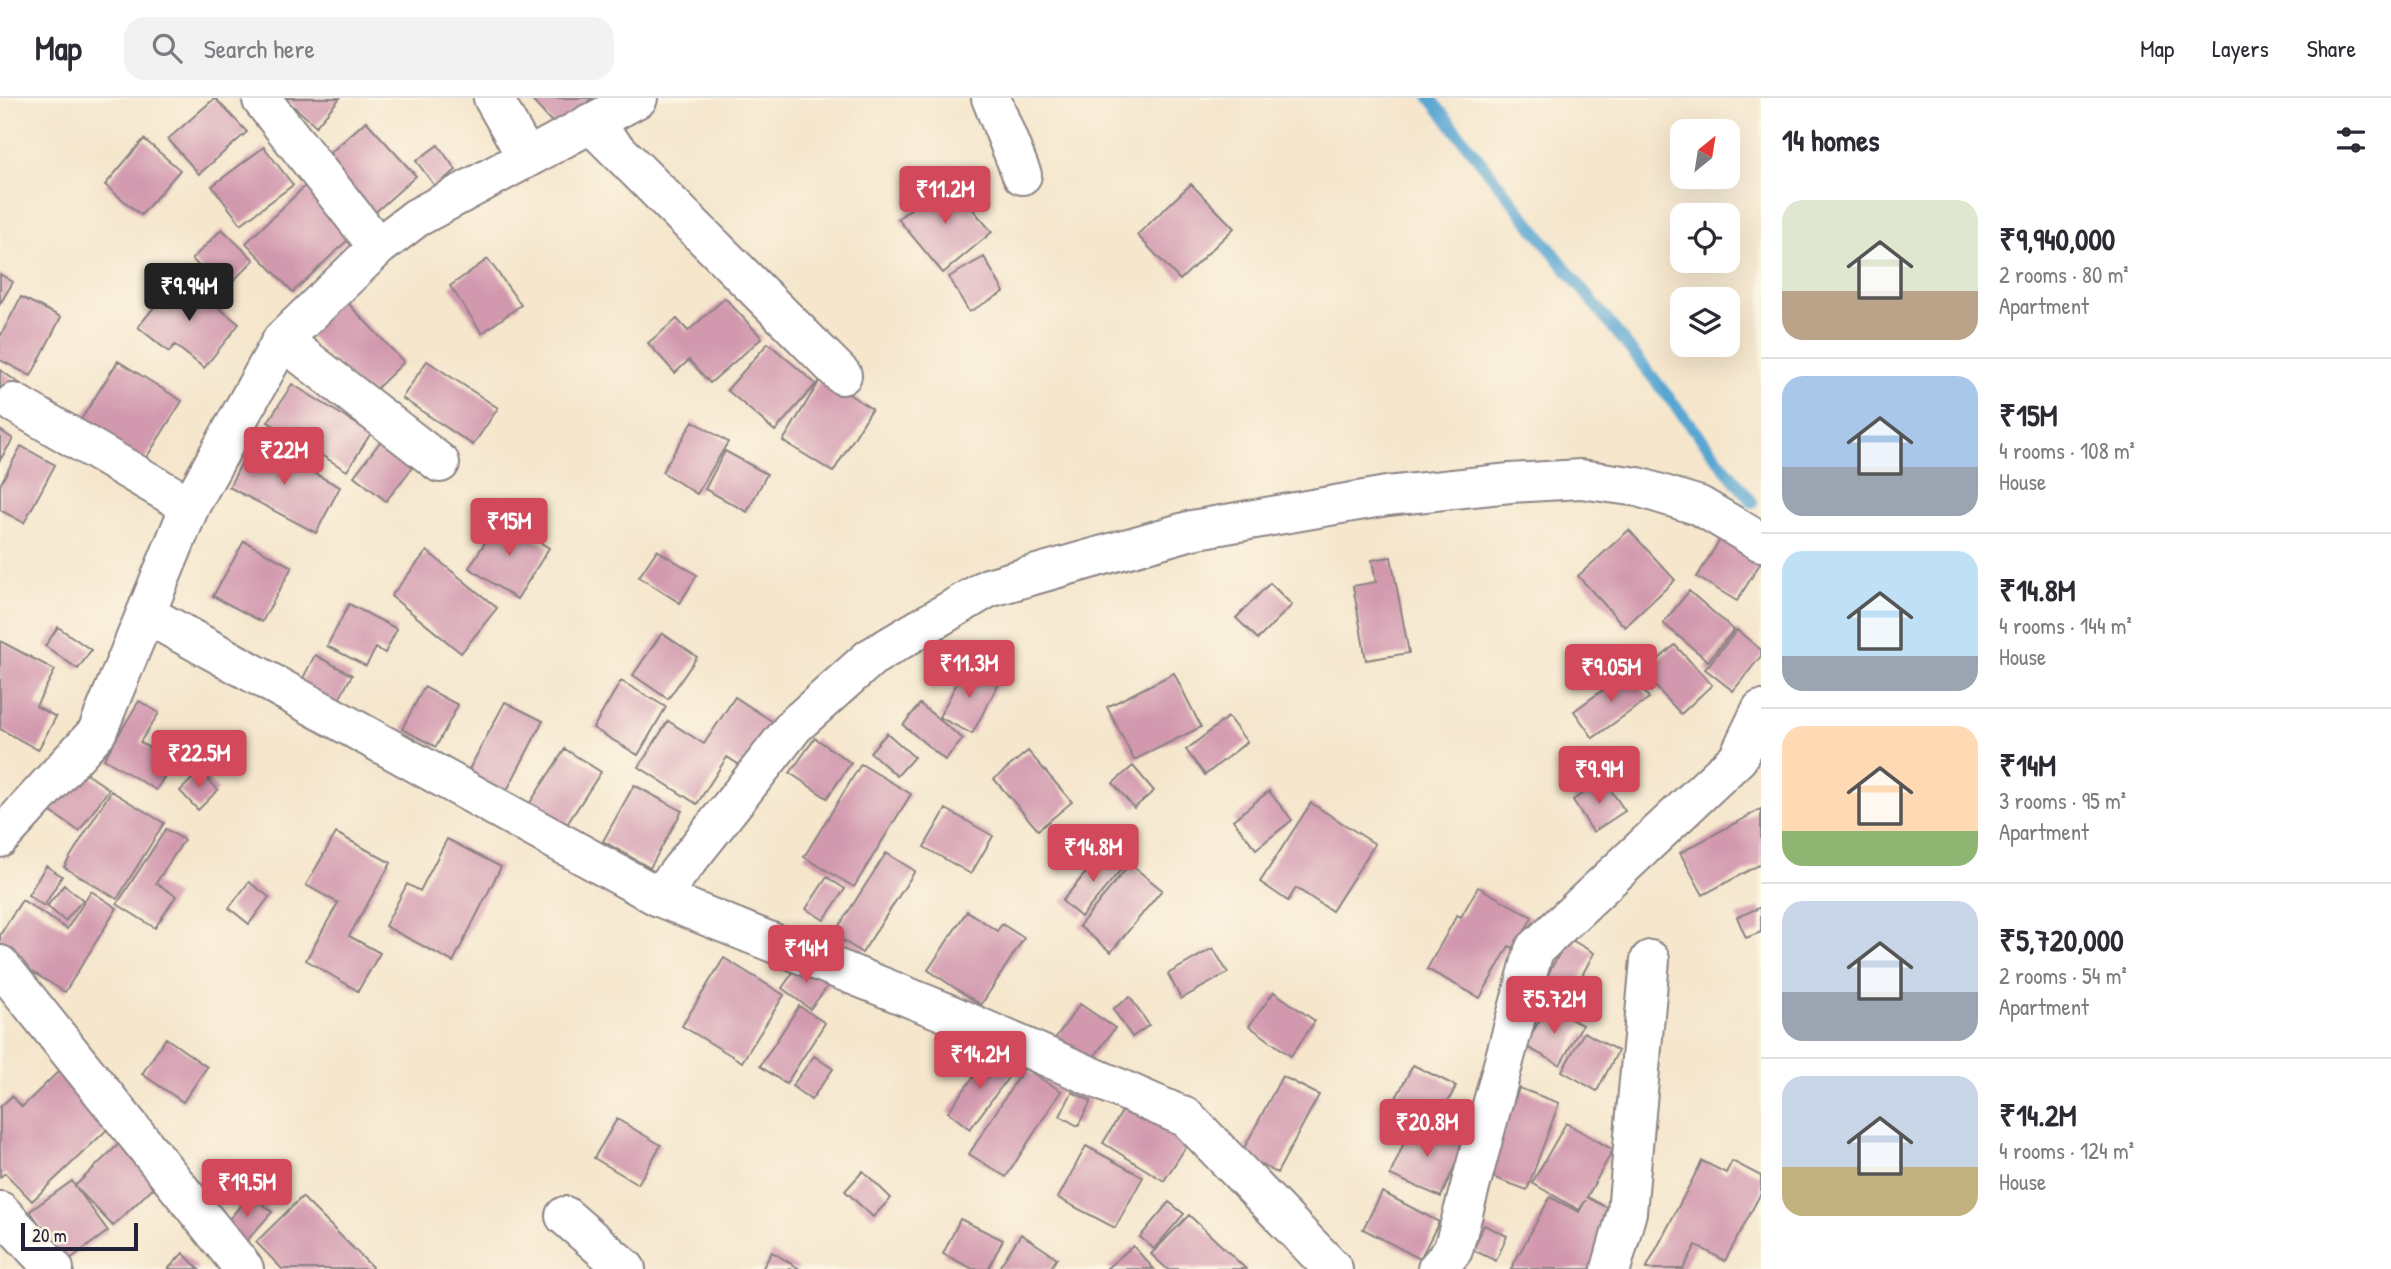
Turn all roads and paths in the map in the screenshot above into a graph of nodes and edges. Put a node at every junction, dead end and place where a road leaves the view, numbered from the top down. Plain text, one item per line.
1 (493, 98) edge
2 (638, 98) edge
3 (991, 98) edge
4 (262, 100) dead end
5 (590, 123) junction
6 (527, 158) junction
7 (1023, 175) dead end
8 (378, 247) junction
9 (282, 340) junction
10 (842, 375) dead end
11 (14, 403) dead end
12 (440, 463) dead end
13 (190, 506) junction
14 (1761, 542) edge
15 (146, 614) junction
16 (1761, 710) edge
17 (0, 838) edge
18 (659, 897) junction
19 (1650, 960) dead end
20 (0, 965) edge
21 (0, 1211) edge
22 (565, 1216) dead end
23 (54, 1269) edge
24 (244, 1269) edge
25 (626, 1269) edge
26 (1333, 1269) edge
27 (1437, 1269) edge
28 (1611, 1269) edge

1 - 6 street
2 - 5 street
3 - 7 street
4 - 8 street
5 - 6 street
5 - 10 street
6 - 8 street
8 - 9 street
9 - 12 street
9 - 13 street
11 - 13 street
13 - 15 street
14 - 18 street
15 - 17 street
15 - 18 street
16 - 27 street
18 - 26 street
19 - 28 street
20 - 24 street
21 - 23 street
22 - 25 street

